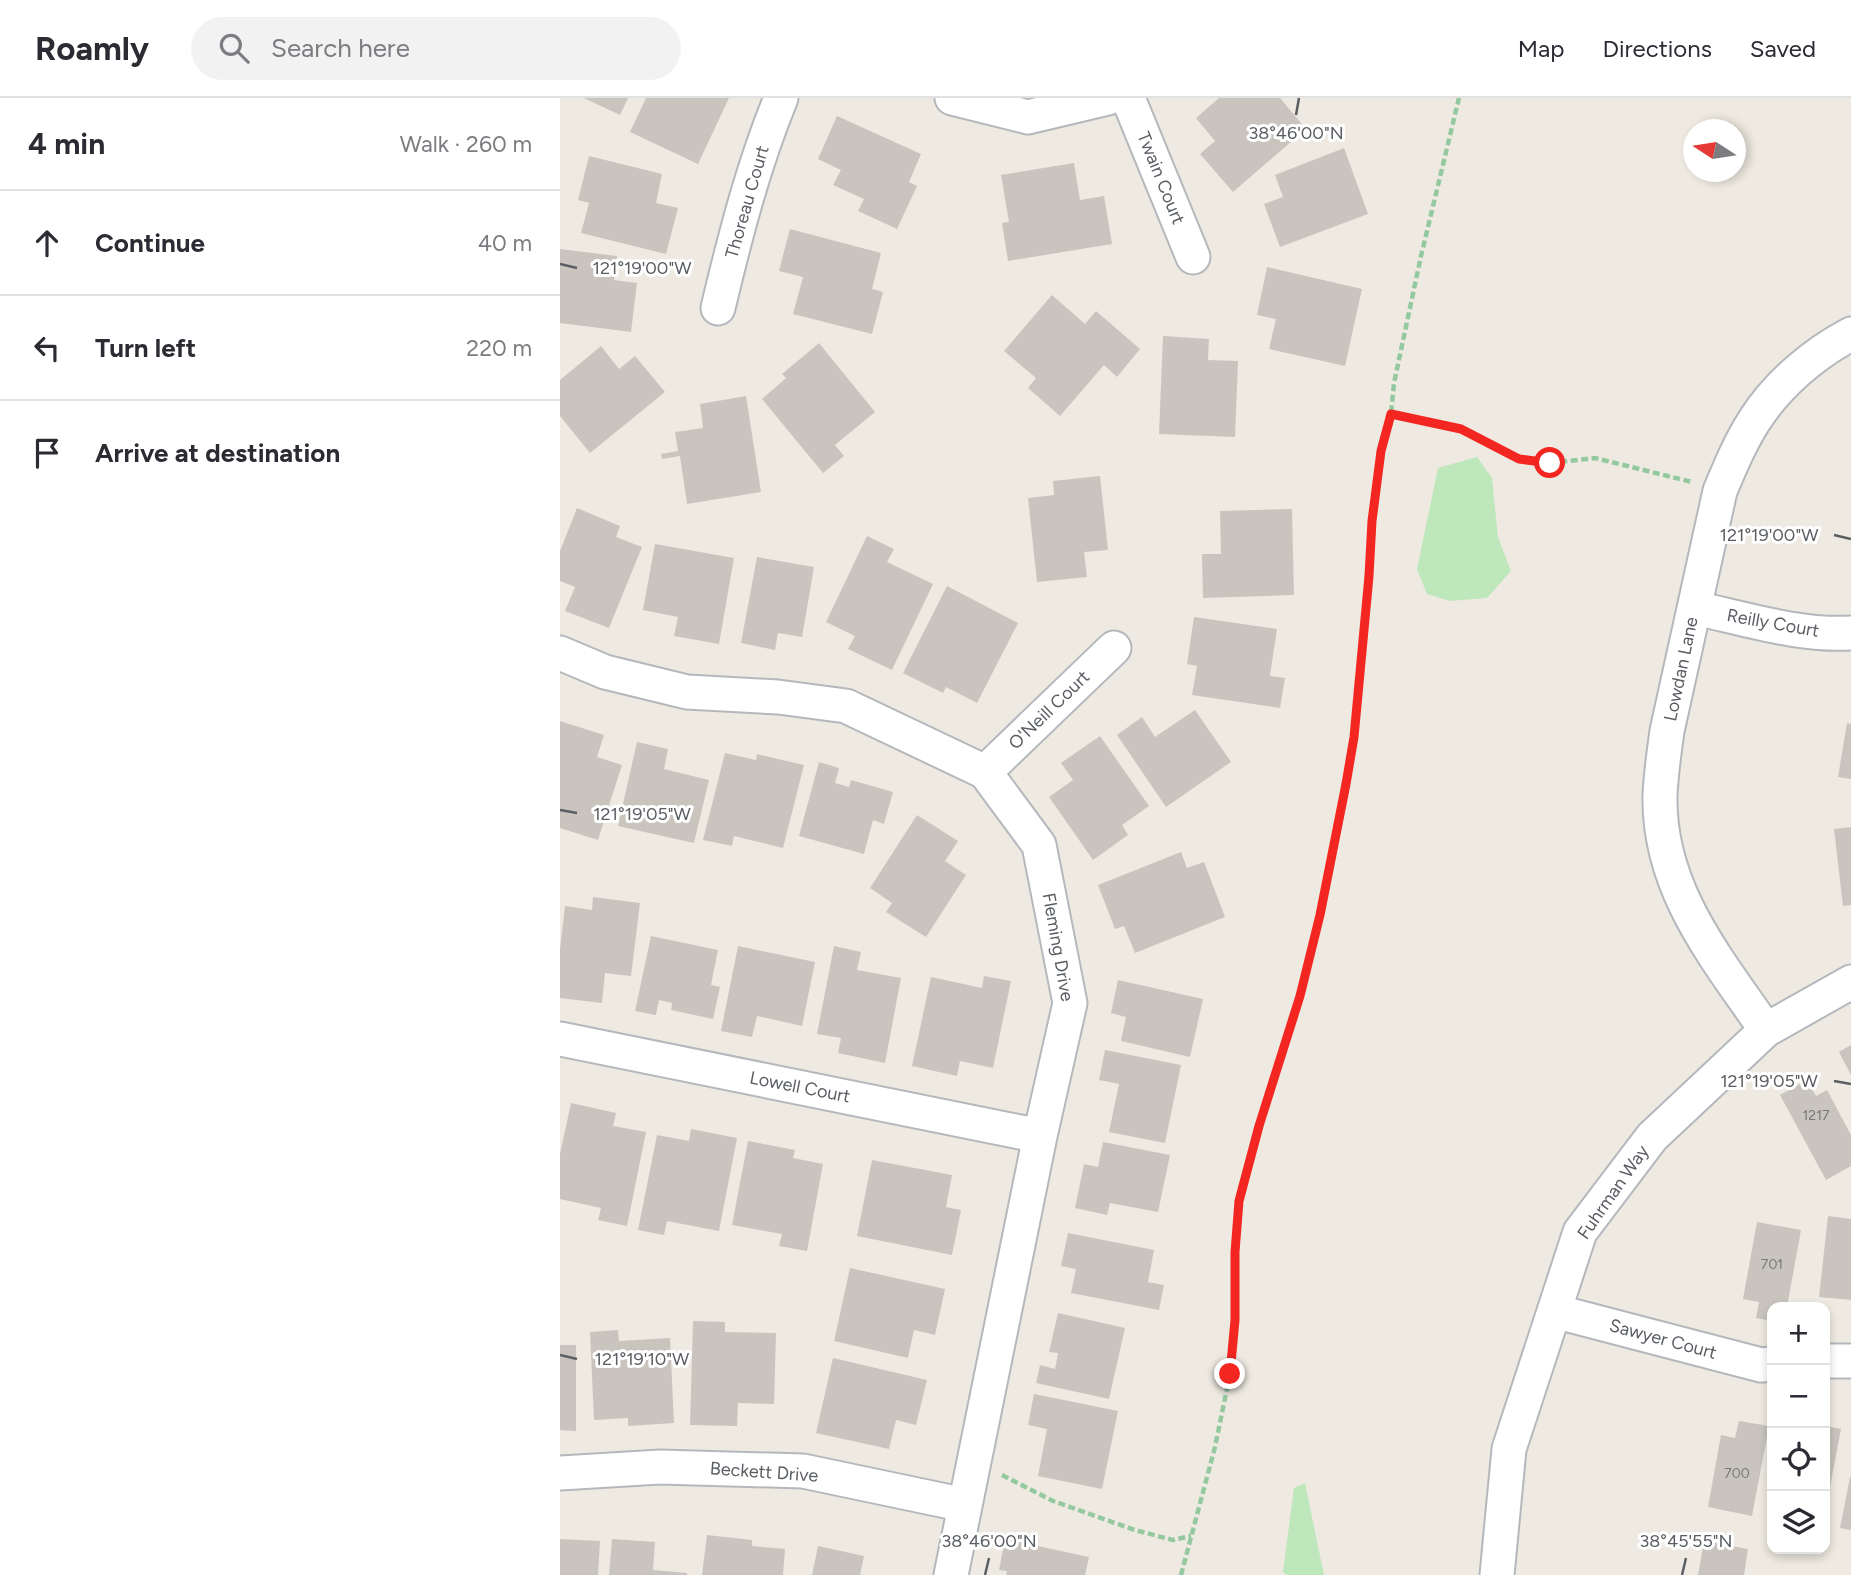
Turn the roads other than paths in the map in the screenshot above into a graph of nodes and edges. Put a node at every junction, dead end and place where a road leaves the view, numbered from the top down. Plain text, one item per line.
1 (781, 98) edge
2 (952, 98) edge
3 (1108, 98) edge
4 (1128, 98) edge
5 (1194, 257) dead end
6 (718, 308) dead end
7 (1851, 334) edge
8 (1695, 608) junction
9 (1851, 633) edge
10 (1114, 648) dead end
11 (560, 653) edge
12 (985, 772) junction
13 (1851, 982) edge
14 (1766, 1030) junction
15 (560, 1039) edge
16 (1040, 1136) junction
17 (1554, 1311) junction
18 (1851, 1361) edge
19 (1830, 1362) edge
20 (1767, 1364) edge
21 (560, 1473) edge
22 (965, 1506) junction
23 (951, 1575) edge
24 (1497, 1575) edge

1 - 6 street, Thoreau Court
2 - 3 street
4 - 5 street, Twain Court
7 - 8 street, Lowdan Lane
8 - 9 street, Reilly Court
8 - 14 street, Lowdan Lane
10 - 12 street, O'Neill Court
11 - 12 street, Fleming Drive
12 - 16 street, Fleming Drive
13 - 14 street, Fuhrman Way
14 - 17 street, Fuhrman Way
15 - 16 street, Lowell Court
16 - 22 street, Fleming Drive
17 - 20 street, Sawyer Court
17 - 24 street, Fuhrman Way
18 - 19 street
21 - 22 street, Beckett Drive
22 - 23 street, Fleming Drive

